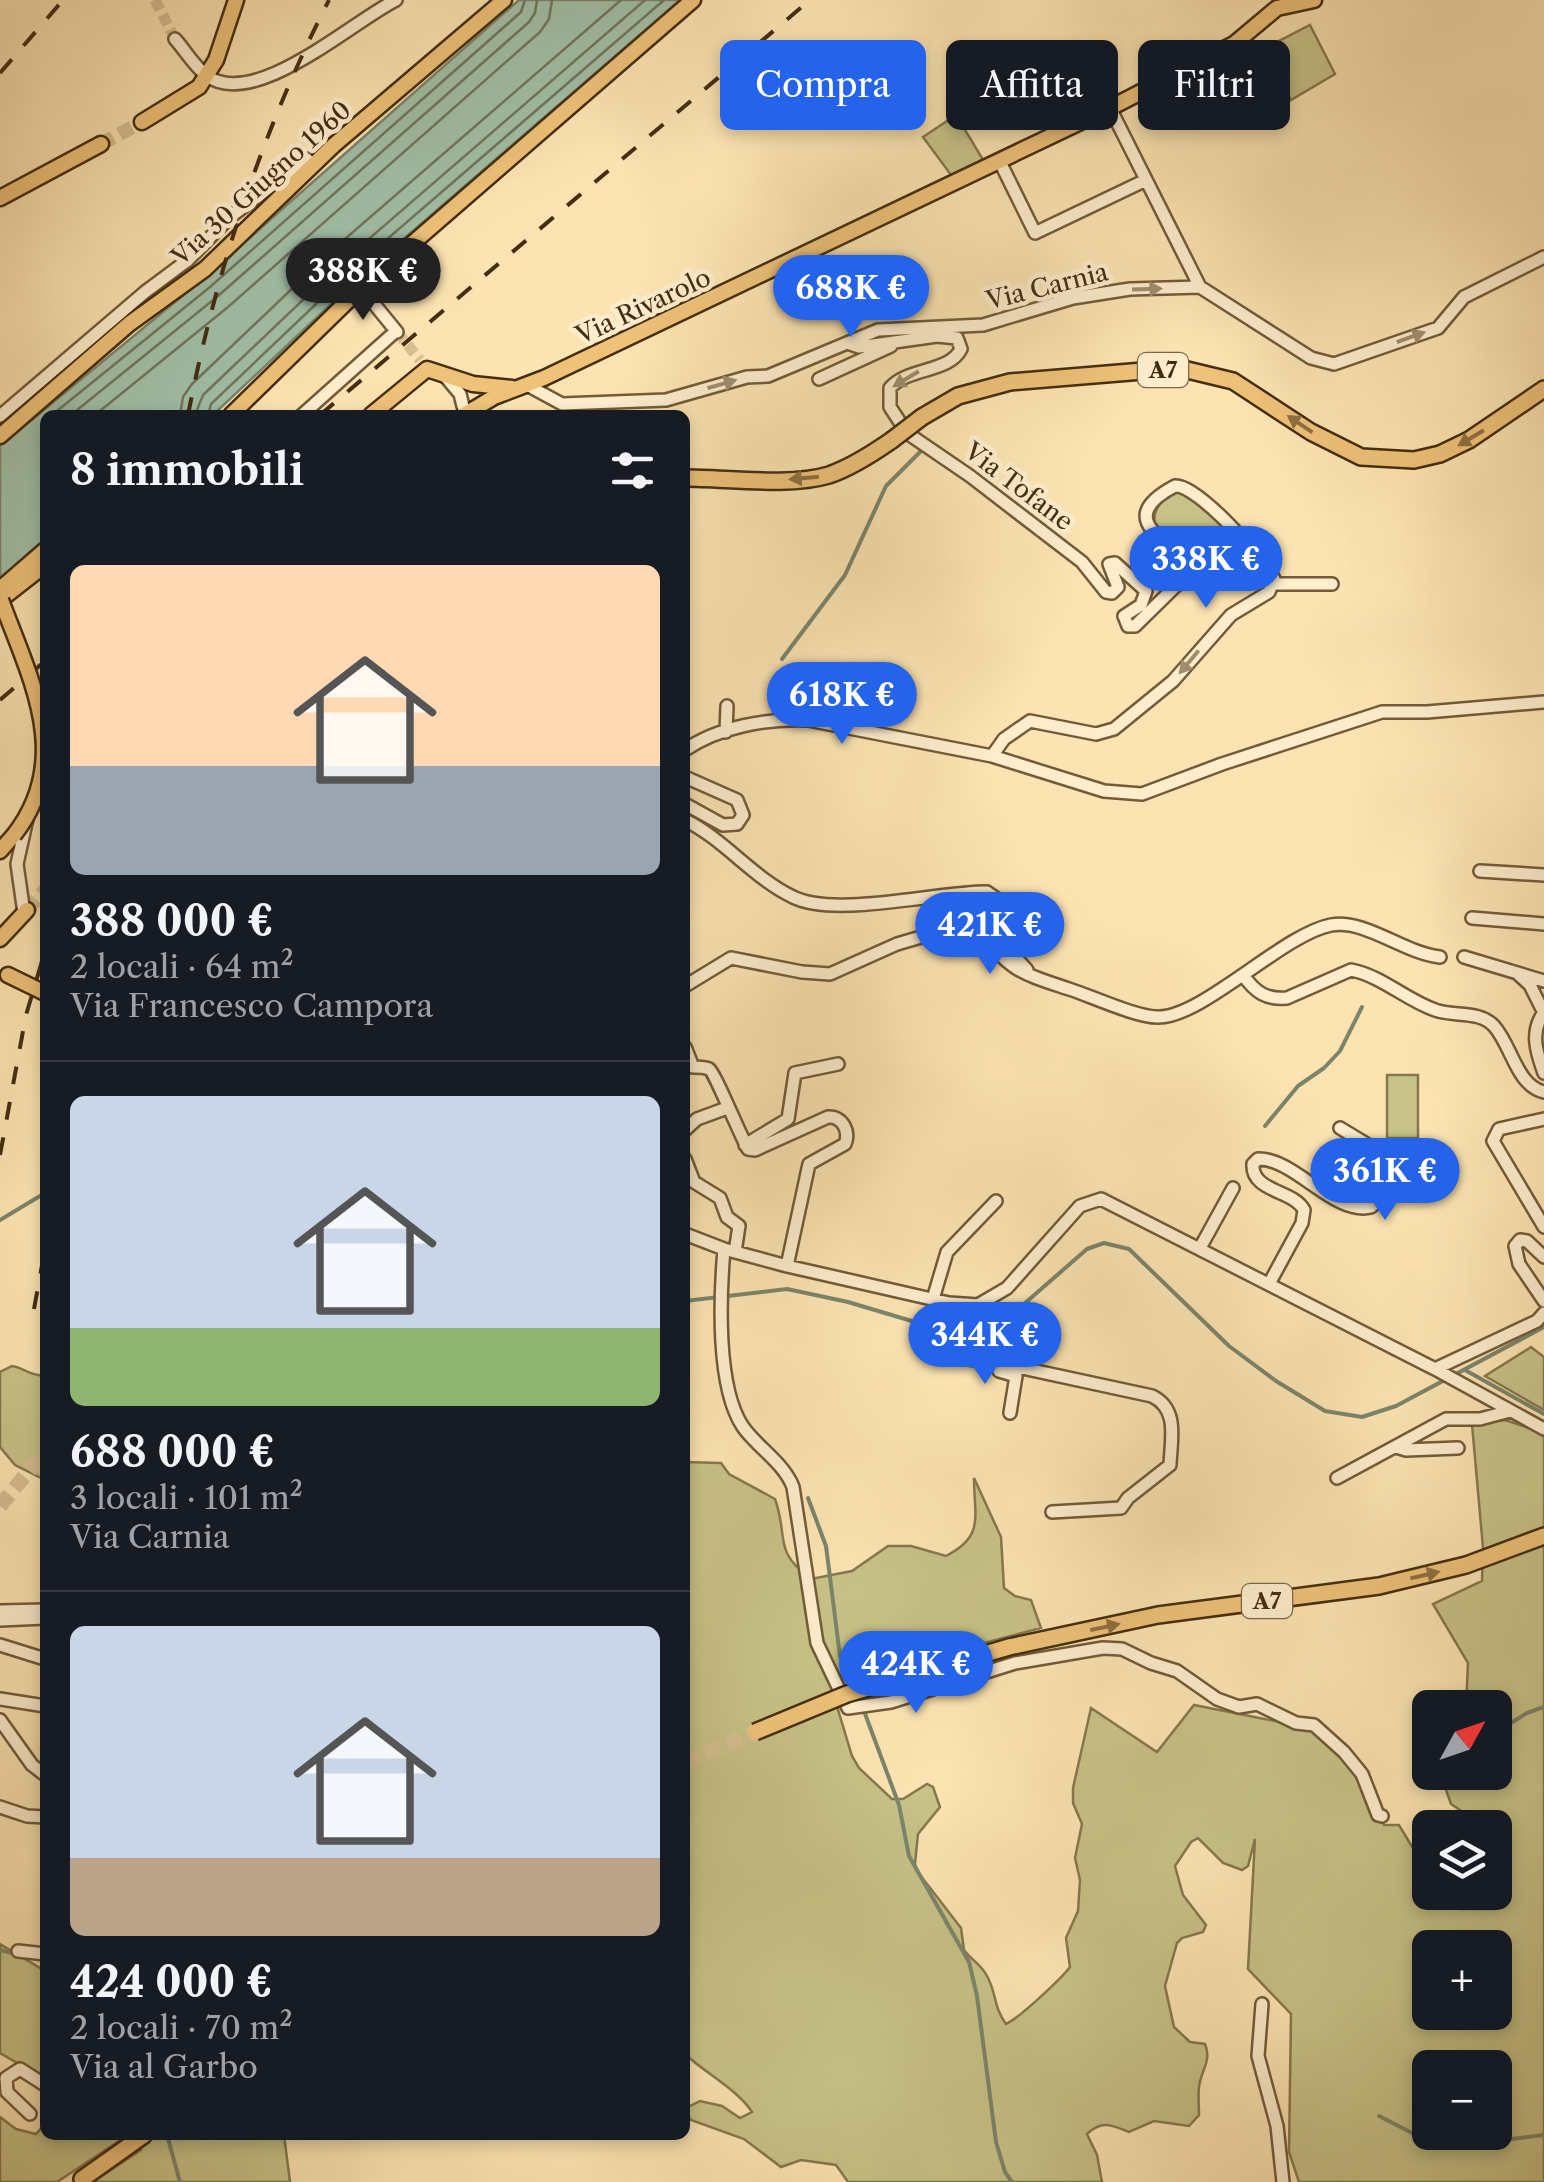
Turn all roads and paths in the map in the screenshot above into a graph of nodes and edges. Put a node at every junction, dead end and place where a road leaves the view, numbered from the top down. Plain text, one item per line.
1 (236, 0) edge
2 (504, 0) edge
3 (692, 0) edge
4 (1272, 0) edge
5 (1314, 0) edge
6 (391, 1) edge
7 (1290, 1) edge
8 (1264, 16) junction
9 (175, 39) tunnel mouth
10 (207, 76) junction
11 (1118, 104) edge
12 (142, 122) tunnel mouth
13 (1118, 124) edge
14 (1065, 130) edge
15 (101, 144) tunnel mouth
16 (306, 159) dead end
17 (1000, 162) junction
18 (1146, 180) junction
19 (0, 198) edge
20 (1544, 257) edge
21 (1200, 287) junction
22 (361, 288) junction
23 (903, 339) junction
24 (847, 342) junction
25 (429, 367) junction
26 (820, 379) dead end
27 (522, 387) junction
28 (1544, 389) edge
29 (236, 410) edge
30 (308, 410) edge
31 (377, 410) edge
32 (463, 410) edge
33 (471, 410) edge
34 (0, 416) edge
35 (0, 436) edge
36 (690, 478) edge
37 (1238, 537) junction
38 (40, 554) edge
39 (1209, 564) dead end
40 (40, 569) edge
41 (1274, 584) junction
42 (1332, 584) dead end
43 (0, 589) edge
44 (0, 600) edge
45 (1544, 702) edge
46 (727, 706) dead end
47 (40, 716) edge
48 (726, 732) junction
49 (690, 748) edge
50 (992, 756) junction
51 (690, 779) edge
52 (40, 780) edge
53 (40, 790) edge
54 (690, 807) edge
55 (690, 822) edge
56 (0, 851) edge
57 (1480, 871) dead end
58 (1544, 875) edge
59 (25, 912) joint
60 (1472, 918) dead end
61 (1544, 924) edge
62 (987, 932) junction
63 (1, 936) edge
64 (1440, 957) dead end
65 (1464, 957) dead end
66 (1514, 970) junction
67 (8, 975) dead end
68 (1243, 975) junction
69 (1544, 981) edge
70 (690, 983) edge
71 (40, 991) edge
72 (1544, 1012) edge
73 (690, 1061) edge
74 (838, 1064) dead end
75 (1544, 1072) edge
76 (1544, 1092) edge
77 (727, 1108) junction
78 (1544, 1119) edge
79 (690, 1126) edge
80 (1340, 1128) dead end
81 (746, 1145) junction
82 (690, 1172) edge
83 (1233, 1188) dead end
84 (996, 1201) dead end
85 (1544, 1227) edge
86 (690, 1236) edge
87 (1200, 1248) junction
88 (730, 1251) junction
89 (1544, 1257) edge
90 (787, 1266) junction
91 (1269, 1284) junction
92 (933, 1299) junction
93 (949, 1302) junction
94 (1544, 1302) edge
95 (1544, 1312) edge
96 (990, 1361) junction
97 (1437, 1371) junction
98 (1510, 1411) junction
99 (1010, 1412) dead end
100 (1544, 1429) edge
101 (1396, 1446) junction
102 (1458, 1448) dead end
103 (1338, 1478) dead end
104 (1052, 1512) dead end
105 (1544, 1536) edge
106 (0, 1611) edge
107 (40, 1614) edge
108 (40, 1615) edge
109 (0, 1620) edge
110 (0, 1644) edge
111 (40, 1657) edge
112 (0, 1699) edge
113 (40, 1705) edge
114 (0, 1720) edge
115 (755, 1732) tunnel mouth
116 (40, 1772) edge
117 (0, 1807) edge
118 (40, 1816) edge
119 (1382, 1816) dead end
120 (18, 1950) dead end
121 (40, 1953) edge
122 (1262, 2004) dead end
123 (40, 2082) edge
124 (30, 2114) dead end
125 (137, 2140) edge
126 (82, 2179) dead end
127 (1283, 2182) edge

1 - 10 main road
2 - 35 main road, Via 30 Giugno 1960
3 - 22 main road
4 - 8 main road, Via Rivarolo
5 - 7 main road, Via Rivarolo
6 - 10 street
7 - 8 main road, Via Rivarolo
8 - 11 main road, Via Rivarolo
9 - 10 street
10 - 12 main road
13 - 18 street
14 - 17 main road, Via Rivarolo
15 - 19 main road
16 - 34 street
17 - 18 street
17 - 27 main road, Via Rivarolo
18 - 21 street
21 -> 20 street
24 -> 21 street, Via Carnia
22 - 29 main road
22 - 30 street
23 - 24 street, Via Tofane
23 - 26 street, Via Tofane
23 -> 37 street, Via Tofane
27 -> 24 street, Via Carnia
25 - 27 main road
25 - 31 main road
25 - 32 street
27 - 33 main road, Via Rivarolo
28 -> 36 highway, A7, bridge
37 - 39 street
37 - 41 street, Via Tofane
38 - 43 main road
40 - 44 main road
41 - 42 street
41 -> 50 street
44 - 47 main road, bridge
45 - 50 street
46 - 48 street
48 - 49 street
48 - 50 street
51 - 54 street
52 - 59 street
53 - 56 main road, bridge
55 - 62 street
57 - 58 street
59 - 63 main road
60 - 61 street
62 - 68 street
62 - 70 street
64 - 68 street
65 - 66 street
66 - 69 street
66 - 72 street
67 - 71 main road
68 - 76 street
72 - 75 street
73 - 77 street
74 - 81 street
77 - 79 street
77 - 81 street
78 - 85 street
80 - 91 street
81 - 90 street
82 - 88 street
83 - 87 street
84 - 92 street
86 - 88 street
87 - 91 street
87 - 93 street
88 - 90 street
88 - 119 street
89 - 94 street
90 - 92 street
91 - 97 street
92 - 93 street
93 - 96 street
95 - 97 street
96 - 99 street
96 - 104 street
97 - 98 street
98 - 100 street
98 - 101 street
101 - 102 street
101 - 103 street
115 -> 105 highway, A7, bridge
106 - 107 street
108 - 109 street
110 - 111 street
112 - 113 street
114 - 116 street
117 - 118 street
120 - 121 street
122 - 127 street
123 - 124 street
125 - 126 highway

